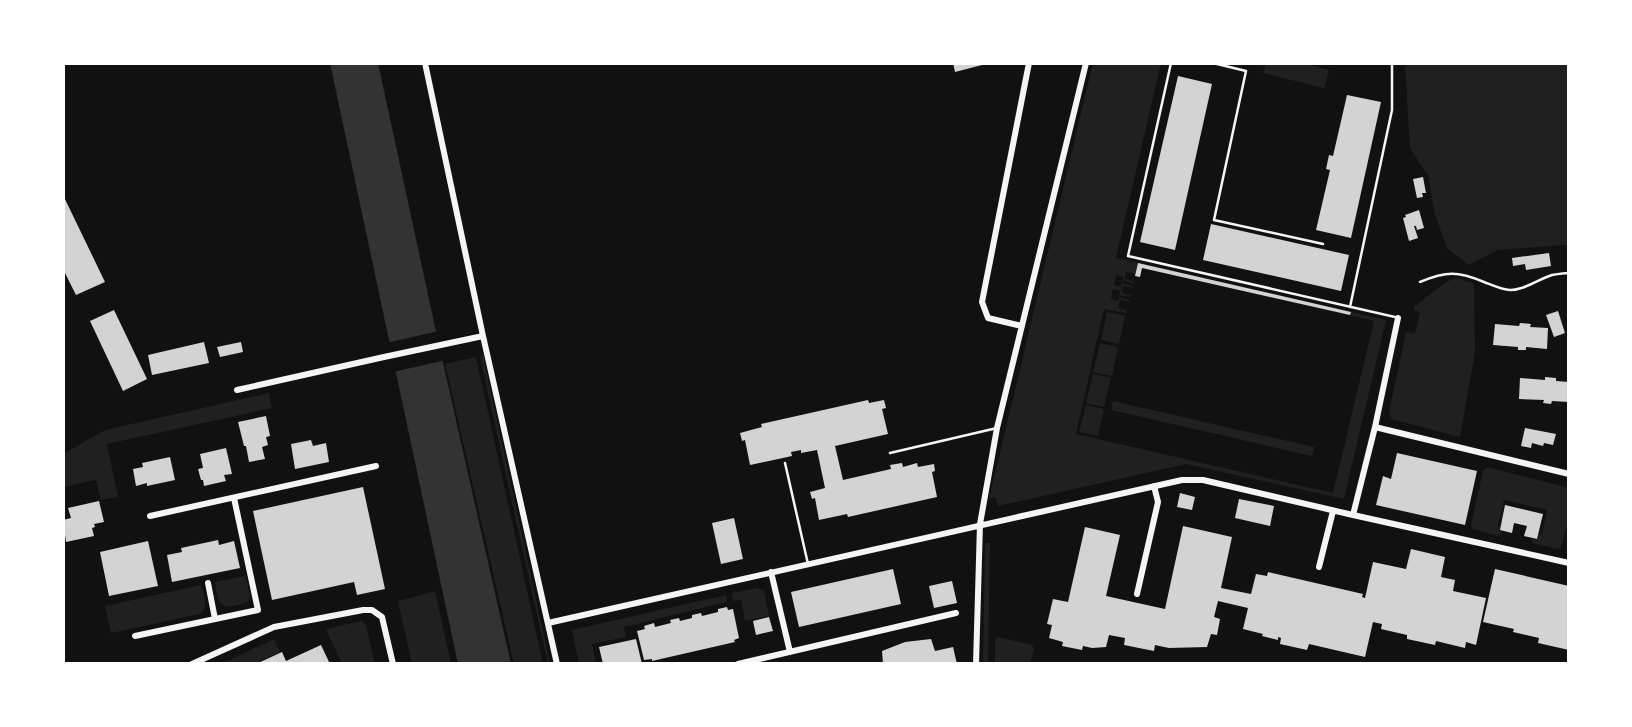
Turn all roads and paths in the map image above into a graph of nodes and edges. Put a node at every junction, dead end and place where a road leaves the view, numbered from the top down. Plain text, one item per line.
1 (425, 63) edge
2 (1029, 63) edge
3 (1086, 63) edge
4 (1171, 63) edge
5 (1213, 63) edge
6 (1392, 63) edge
7 (1323, 244) dead end
8 (1569, 273) edge
9 (1420, 282) dead end
10 (1350, 307) junction
11 (1398, 318) joint
12 (1022, 326) junction
13 (483, 336) junction
14 (237, 390) dead end
15 (1375, 427) junction
16 (997, 428) junction
17 (890, 453) dead end
18 (785, 463) dead end
19 (376, 466) dead end
20 (1569, 474) edge
21 (1154, 486) junction
22 (234, 498) junction
23 (1333, 511) junction
24 (1353, 515) junction
25 (150, 516) dead end
26 (980, 524) junction
27 (1569, 563) edge
28 (807, 564) junction
29 (1319, 567) dead end
30 (771, 572) junction
31 (208, 583) dead end
32 (1137, 594) dead end
33 (956, 612) dead end
34 (215, 619) junction
35 (548, 623) junction
36 (135, 636) dead end
37 (790, 652) junction
38 (192, 664) edge
39 (393, 664) edge
40 (557, 664) edge
41 (738, 664) edge
42 (976, 664) edge

1 - 13 street
2 - 12 street
3 - 12 street
4 - 10 lane
5 - 7 lane
6 - 10 lane
8 - 9 lane
10 - 11 lane
11 - 15 street
12 - 16 street
13 - 14 street
13 - 35 street
15 - 20 street
15 - 24 street
16 - 17 lane
16 - 26 street
18 - 28 lane
19 - 22 street
21 - 23 street
21 - 26 street
21 - 32 street
22 - 25 street
22 - 34 street
23 - 24 street
23 - 29 street
24 - 27 street
26 - 28 street
26 - 42 street
28 - 30 street
30 - 35 street
30 - 37 street
31 - 34 street
33 - 37 street
34 - 36 street
35 - 40 street
37 - 41 street
38 - 39 street

